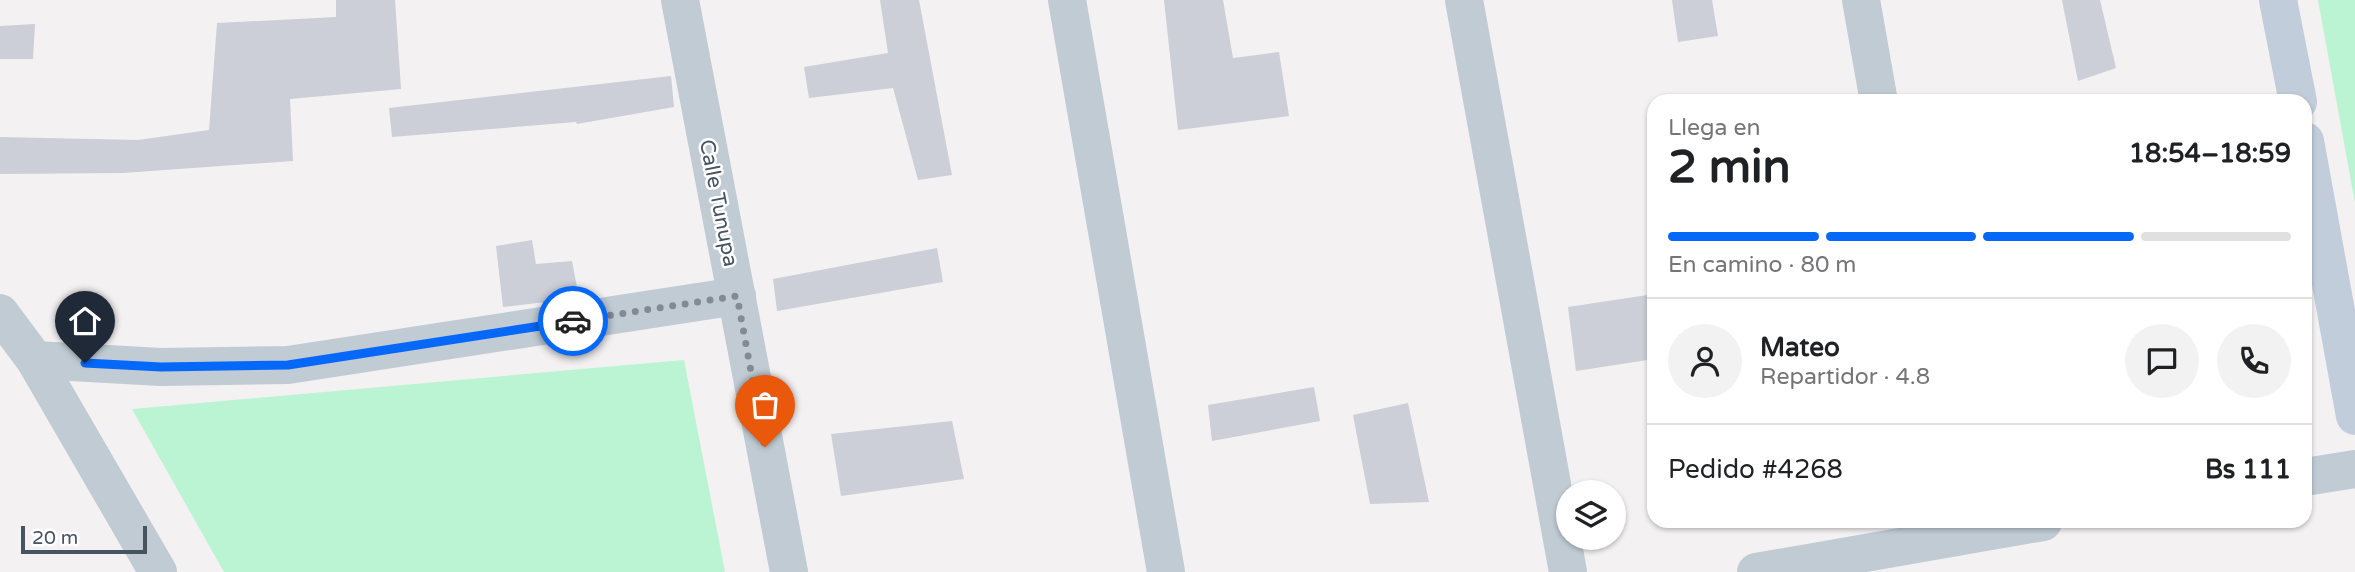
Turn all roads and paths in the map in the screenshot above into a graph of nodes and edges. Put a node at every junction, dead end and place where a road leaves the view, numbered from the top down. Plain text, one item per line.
1 (680, 0) edge
2 (1067, 0) edge
3 (1464, 0) edge
4 (1861, 0) edge
5 (2278, 0) edge
6 (1879, 94) edge
7 (2296, 94) edge
8 (2312, 180) edge
9 (737, 296) junction
10 (3, 320) edge
11 (34, 360) junction
12 (2355, 416) edge
13 (2355, 469) edge
14 (2312, 476) edge
15 (1956, 529) edge
16 (158, 572) edge
17 (789, 572) edge
18 (1167, 572) edge
19 (1569, 572) edge
20 (1756, 572) edge

1 - 9 street, Calle Tunupa
2 - 18 street
3 - 19 street
4 - 6 street
5 - 7 street
8 - 12 street
9 - 11 street
9 - 17 street, Calle Tunupa
10 - 11 street
11 - 16 street
13 - 14 street
15 - 20 street

